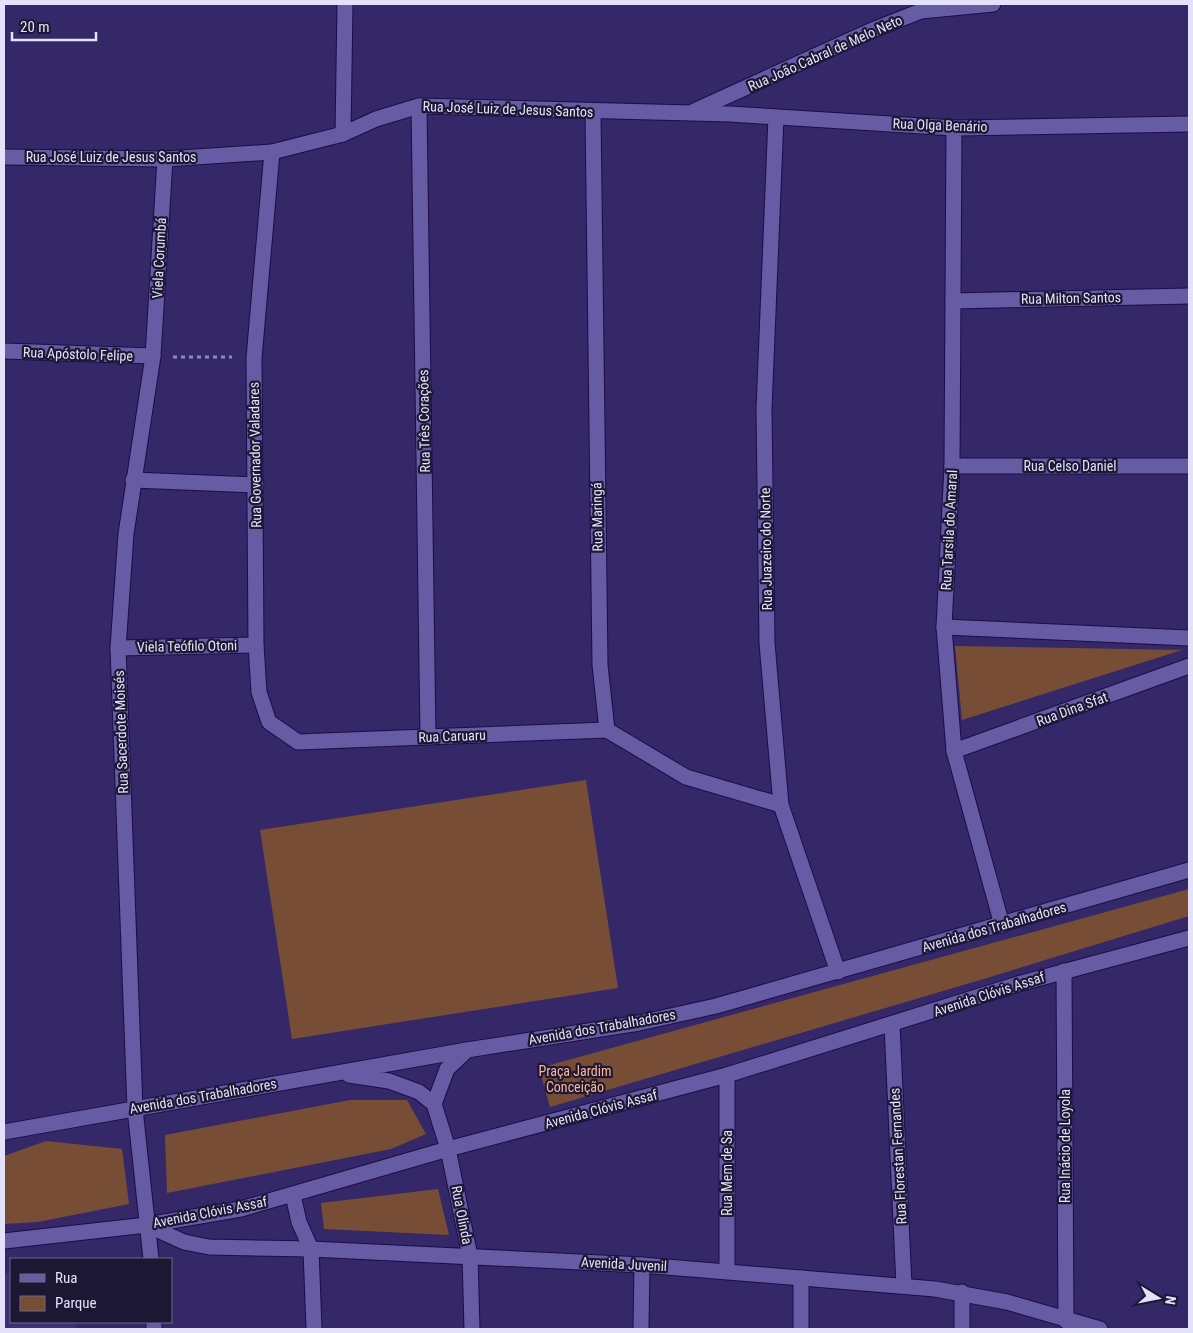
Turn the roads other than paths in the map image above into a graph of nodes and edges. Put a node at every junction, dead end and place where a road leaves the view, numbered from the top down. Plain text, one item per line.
1 (344, 4) edge
2 (993, 4) edge
3 (419, 106) junction
4 (593, 112) junction
5 (690, 113) junction
6 (776, 117) junction
7 (1189, 124) edge
8 (954, 128) junction
9 (343, 134) junction
10 (272, 152) junction
11 (4, 157) edge
12 (164, 159) junction
13 (1189, 296) edge
14 (953, 301) junction
15 (4, 351) edge
16 (153, 356) junction
17 (952, 466) junction
18 (1189, 466) edge
19 (133, 480) junction
20 (256, 485) junction
21 (944, 627) junction
22 (1189, 638) edge
23 (256, 645) junction
24 (118, 648) junction
25 (1189, 666) edge
26 (607, 730) junction
27 (428, 737) junction
28 (298, 742) joint
29 (954, 751) junction
30 (782, 805) junction
31 (1189, 870) edge
32 (1002, 925) junction
33 (1189, 938) edge
34 (1064, 971) junction
35 (838, 972) junction
36 (892, 1025) junction
37 (467, 1050) junction
38 (336, 1073) junction
39 (727, 1076) junction
40 (434, 1104) junction
41 (135, 1109) junction
42 (4, 1132) edge
43 (448, 1149) junction
44 (293, 1195) junction
45 (147, 1225) junction
46 (4, 1241) edge
47 (311, 1249) junction
48 (470, 1256) junction
49 (151, 1258) edge
50 (642, 1265) junction
51 (727, 1272) junction
52 (801, 1278) junction
53 (904, 1286) junction
54 (962, 1292) junction
55 (1066, 1320) junction
56 (314, 1329) edge
57 (472, 1329) edge
58 (641, 1329) edge
59 (801, 1329) edge
60 (962, 1329) edge
61 (1100, 1329) edge

1 - 9 street
2 - 5 street, Rua João Cabral de Melo Neto
3 - 4 street, Rua José Luiz de Jesus Santos
3 - 9 street, Rua José Luiz de Jesus Santos
3 - 27 street, Rua Três Corações
4 - 5 street, Rua José Luiz de Jesus Santos
4 - 26 street, Rua Maringá
5 - 6 street, Rua Olga Benário
6 - 8 street, Rua Olga Benário
6 - 30 street, Rua Juazeiro do Norte
7 - 8 street, Rua Olga Benário
8 - 14 street, Rua Tarsila do Amaral
9 - 10 street, Rua José Luiz de Jesus Santos
10 - 12 street, Rua José Luiz de Jesus Santos
10 - 20 street, Rua Governador Valadares
11 - 12 street, Rua José Luiz de Jesus Santos
12 - 16 street, Viela Corumbá
13 - 14 street, Rua Milton Santos
14 - 17 street, Rua Tarsila do Amaral
15 - 16 street, Rua Apóstolo Felipe
16 - 19 street, Rua Sacerdote Moisés
17 - 18 street, Rua Celso Daniel
17 - 21 street, Rua Tarsila do Amaral
19 - 20 street
19 - 24 street, Rua Sacerdote Moisés
20 - 23 street, Rua Governador Valadares
21 - 22 street
21 - 29 street, Rua Tarsila do Amaral
23 - 24 street, Viela Teófilo Otoni
23 - 28 street, Rua Governador Valadares
24 - 41 street, Rua Sacerdote Moisés
25 - 29 street, Rua Dina Sfat
26 - 27 street, Rua Caruaru
26 - 30 street
27 - 28 street, Rua Caruaru
29 - 32 street, Rua Tarsila do Amaral
30 - 35 street, Rua Juazeiro do Norte
31 - 32 street, Avenida dos Trabalhadores
32 - 35 street, Avenida dos Trabalhadores
33 - 34 street, Avenida Clóvis Assaf
34 - 36 street, Avenida Clóvis Assaf
34 - 55 street, Rua Inácio de Loyola
35 - 37 street, Avenida dos Trabalhadores
36 - 39 street, Avenida Clóvis Assaf
36 - 53 street, Rua Florestan Fernandes
37 - 38 street, Avenida dos Trabalhadores
37 - 40 street
38 - 40 street
38 - 41 street, Avenida dos Trabalhadores
39 - 43 street, Avenida Clóvis Assaf
39 - 51 street, Rua Mem de Sa
40 - 43 street, Rua Olinda
41 - 42 street, Avenida dos Trabalhadores
41 - 45 street, Rua Sacerdote Moisés
43 - 44 street, Avenida Clóvis Assaf
43 - 48 street, Rua Olinda
44 - 45 street, Avenida Clóvis Assaf
44 - 47 street
45 - 46 street, Avenida Clóvis Assaf
45 - 47 street, Avenida Juvenil
45 - 49 street, Rua Sacerdote Moisés
47 - 48 street, Avenida Juvenil
47 - 56 street
48 - 50 street, Avenida Juvenil
48 - 57 street, Rua Olinda
50 - 51 street, Avenida Juvenil
50 - 58 street
51 - 52 street, Avenida Juvenil
52 - 53 street, Avenida Juvenil
52 - 59 street
53 - 54 street, Avenida Juvenil
54 - 55 street, Avenida Juvenil
54 - 60 street
55 - 61 street, Avenida Juvenil

